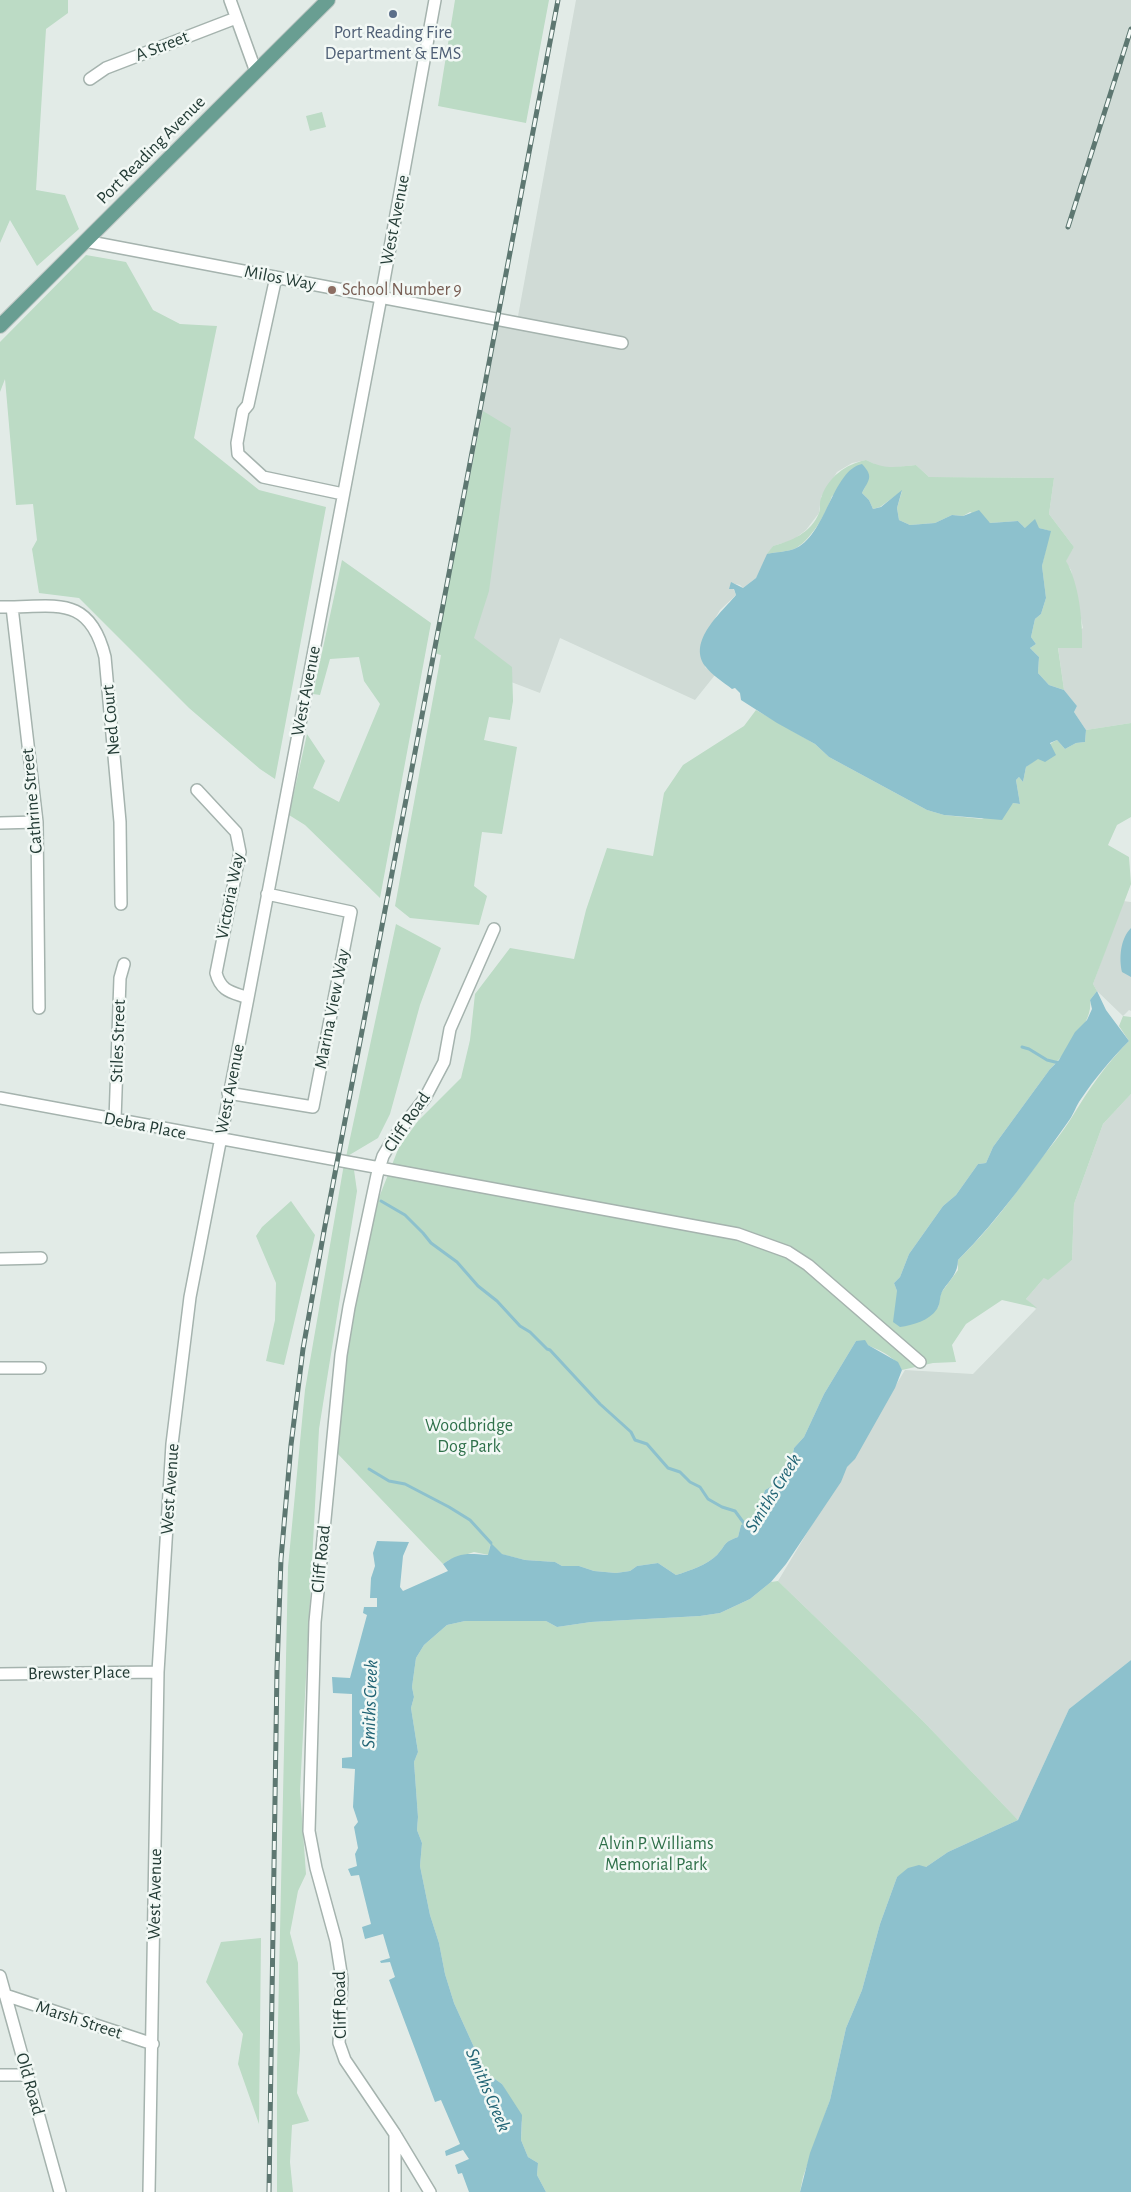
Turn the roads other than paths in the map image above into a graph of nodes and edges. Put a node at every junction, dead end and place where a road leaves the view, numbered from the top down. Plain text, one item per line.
1 (230, 0) edge
2 (328, 0) edge
3 (435, 0) edge
4 (236, 18) junction
5 (256, 72) junction
6 (90, 79) dead end
7 (85, 241) junction
8 (276, 277) junction
9 (381, 297) junction
10 (0, 326) edge
11 (622, 343) dead end
12 (343, 494) junction
13 (6, 607) edge
14 (197, 790) dead end
15 (37, 822) junction
16 (0, 823) edge
17 (267, 894) junction
18 (121, 904) dead end
19 (494, 929) dead end
20 (124, 964) dead end
21 (248, 998) junction
22 (39, 1008) dead end
23 (228, 1093) junction
24 (0, 1098) edge
25 (115, 1120) junction
26 (220, 1140) junction
27 (380, 1167) junction
28 (41, 1258) dead end
29 (0, 1259) edge
30 (920, 1362) dead end
31 (0, 1368) edge
32 (40, 1368) dead end
33 (158, 1672) junction
34 (0, 1674) edge
35 (0, 1976) edge
36 (5, 1995) junction
37 (152, 2044) junction
38 (0, 2075) edge
39 (28, 2075) junction
40 (395, 2134) junction
41 (60, 2192) edge
42 (149, 2192) edge
43 (395, 2192) edge
44 (430, 2192) edge

1 - 4 street
2 - 5 main road, Port Reading Avenue
3 - 9 street, West Avenue
4 - 5 street
4 - 6 street, A Street
5 - 7 main road, Port Reading Avenue
7 - 8 street, Milos Way
7 - 10 main road, Port Reading Avenue
8 - 9 street, Milos Way
8 - 12 street
9 - 11 street, Milos Way
9 - 12 street, West Avenue
12 - 17 street, West Avenue
13 - 15 street, Cathrine Street
13 - 18 street, Ned Court
14 - 21 street, Victoria Way
15 - 16 street
15 - 22 street, Cathrine Street
17 - 21 street, West Avenue
17 - 23 street, Marina View Way
19 - 27 street, Cliff Road
20 - 25 street, Stiles Street
21 - 23 street, West Avenue
23 - 26 street, West Avenue
24 - 25 street, Debra Place
25 - 26 street, Debra Place
26 - 27 street, Debra Place
26 - 33 street, West Avenue
27 - 30 street, Debra Place
27 - 40 street, Cliff Road
28 - 29 street
31 - 32 street
33 - 34 street, Brewster Place
33 - 37 street, West Avenue
35 - 36 street, Old Road
36 - 37 street, Marsh Street
36 - 39 street, Old Road
37 - 42 street, West Avenue
38 - 39 street
39 - 41 street, Old Road
40 - 43 street
40 - 44 street, Cliff Road

